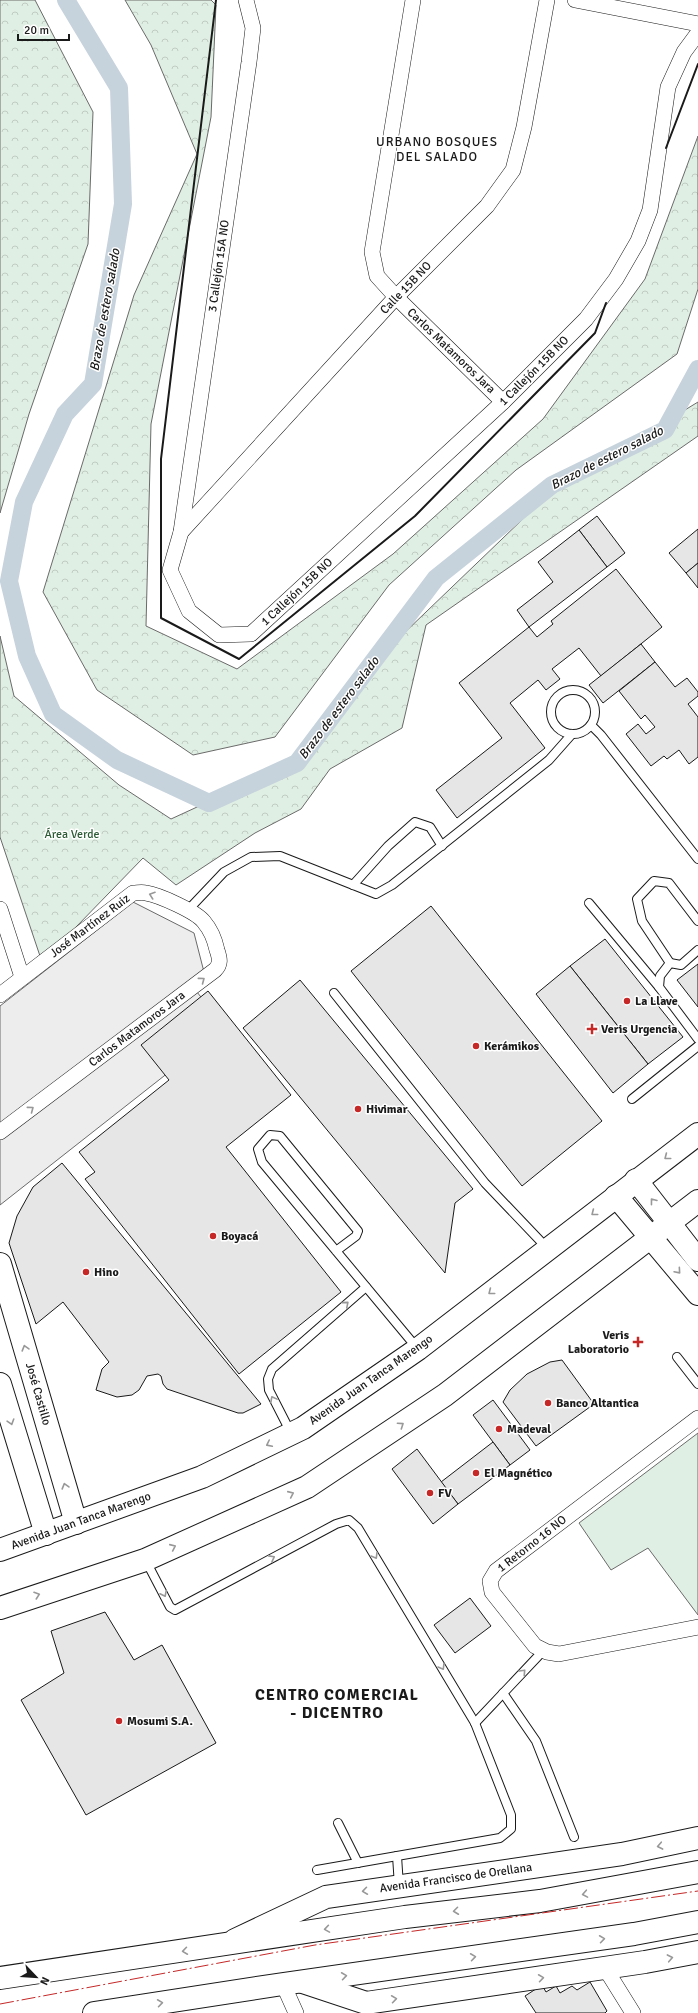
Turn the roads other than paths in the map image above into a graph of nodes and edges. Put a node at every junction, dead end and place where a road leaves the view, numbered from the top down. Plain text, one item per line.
1 (246, 0) edge
2 (413, 0) edge
3 (547, 0) edge
4 (575, 0) edge
5 (698, 24) edge
6 (698, 33) edge
7 (396, 297) junction
8 (503, 402) junction
9 (180, 532) junction
10 (251, 634) joint
11 (591, 725) junction
12 (572, 734) junction
13 (442, 846) junction
14 (698, 859) edge
15 (353, 885) junction
16 (588, 903) dead end
17 (0, 909) edge
18 (188, 910) junction
19 (698, 921) edge
20 (698, 950) edge
21 (670, 963) junction
22 (22, 977) junction
23 (659, 987) junction
24 (334, 993) dead end
25 (0, 995) edge
26 (698, 1039) edge
27 (698, 1046) edge
28 (632, 1099) dead end
29 (0, 1132) edge
30 (698, 1134) edge
31 (636, 1180) junction
32 (616, 1196) junction
33 (698, 1200) edge
34 (669, 1222) junction
35 (650, 1237) junction
36 (548, 1249) junction
37 (336, 1251) junction
38 (698, 1260) edge
39 (0, 1264) edge
40 (366, 1287) junction
41 (698, 1294) edge
42 (418, 1349) junction
43 (677, 1357) dead end
44 (0, 1384) edge
45 (698, 1384) edge
46 (698, 1418) edge
47 (291, 1434) junction
48 (76, 1523) junction
49 (46, 1534) junction
50 (0, 1550) edge
51 (145, 1560) junction
52 (0, 1608) edge
53 (698, 1627) edge
54 (543, 1651) junction
55 (502, 1693) junction
56 (475, 1723) junction
57 (338, 1823) dead end
58 (574, 1837) dead end
59 (698, 1838) edge
60 (397, 1856) junction
61 (358, 1863) junction
62 (317, 1870) dead end
63 (698, 1872) edge
64 (399, 1886) junction
65 (698, 1922) edge
66 (224, 1946) junction
67 (697, 1954) edge
68 (605, 1968) junction
69 (0, 1978) edge
70 (293, 1983) junction
71 (94, 2013) edge
72 (296, 2013) edge
73 (633, 2013) edge

1 - 9 street, 3 Callejón 15A NO
2 - 7 street, Carlos Matamoros Jara
3 - 7 street, Calle 15B NO
4 - 5 street
6 - 8 street, 1 Callejón 15B NO
7 - 8 street, Carlos Matamoros Jara
7 - 9 street, Calle 15B NO
8 - 10 street, 1 Callejón 15B NO
9 - 10 street, 3 Callejón 15A NO
11 - 12 lane
11 - 12 lane
11 - 14 lane
12 - 13 lane
13 - 15 lane
13 - 15 lane
15 - 18 lane
16 - 23 lane
17 - 22 street
18 -> 22 street, José Martínez Ruiz
29 -> 18 street, Carlos Matamoros Jara
19 - 21 lane
20 - 21 lane
21 - 23 lane
22 - 25 street, José Martínez Ruiz
23 - 26 lane
24 - 36 lane
27 - 28 lane
30 -> 31 main road, Avenida Juan Tanca Marengo
31 - 32 main road, Avenida Juan Tanca Marengo
34 -> 31 main road
32 - 35 main road
32 -> 36 main road, Avenida Juan Tanca Marengo
33 - 34 main road
34 - 35 main road
34 - 38 main road
35 -> 41 main road
51 -> 35 main road
36 -> 42 main road, Avenida Juan Tanca Marengo
37 - 37 lane
37 - 40 lane
48 -> 39 main road, José Castillo
40 - 42 lane
47 -> 40 lane
42 - 47 main road, Avenida Juan Tanca Marengo
43 - 45 lane
44 -> 49 main road
46 - 54 street, 1 Retorno 16 NO
47 -> 48 main road, Avenida Juan Tanca Marengo
48 - 49 main road, Avenida Juan Tanca Marengo
49 - 50 main road, Avenida Juan Tanca Marengo
52 -> 51 main road
51 -> 56 lane
53 - 54 street
55 -> 54 lane
55 - 56 lane
55 - 58 lane
56 - 60 lane
57 - 61 lane
59 -> 64 main road, Avenida Francisco de Orellana
60 - 61 lane
60 - 64 lane
61 - 62 lane
63 -> 66 main road, Avenida Francisco de Orellana
64 -> 66 main road, Avenida Francisco de Orellana
70 -> 65 main road
66 -> 69 main road, Avenida Francisco de Orellana
68 -> 67 main road
70 -> 68 main road
68 - 73 street
71 -> 70 main road
70 - 72 street

